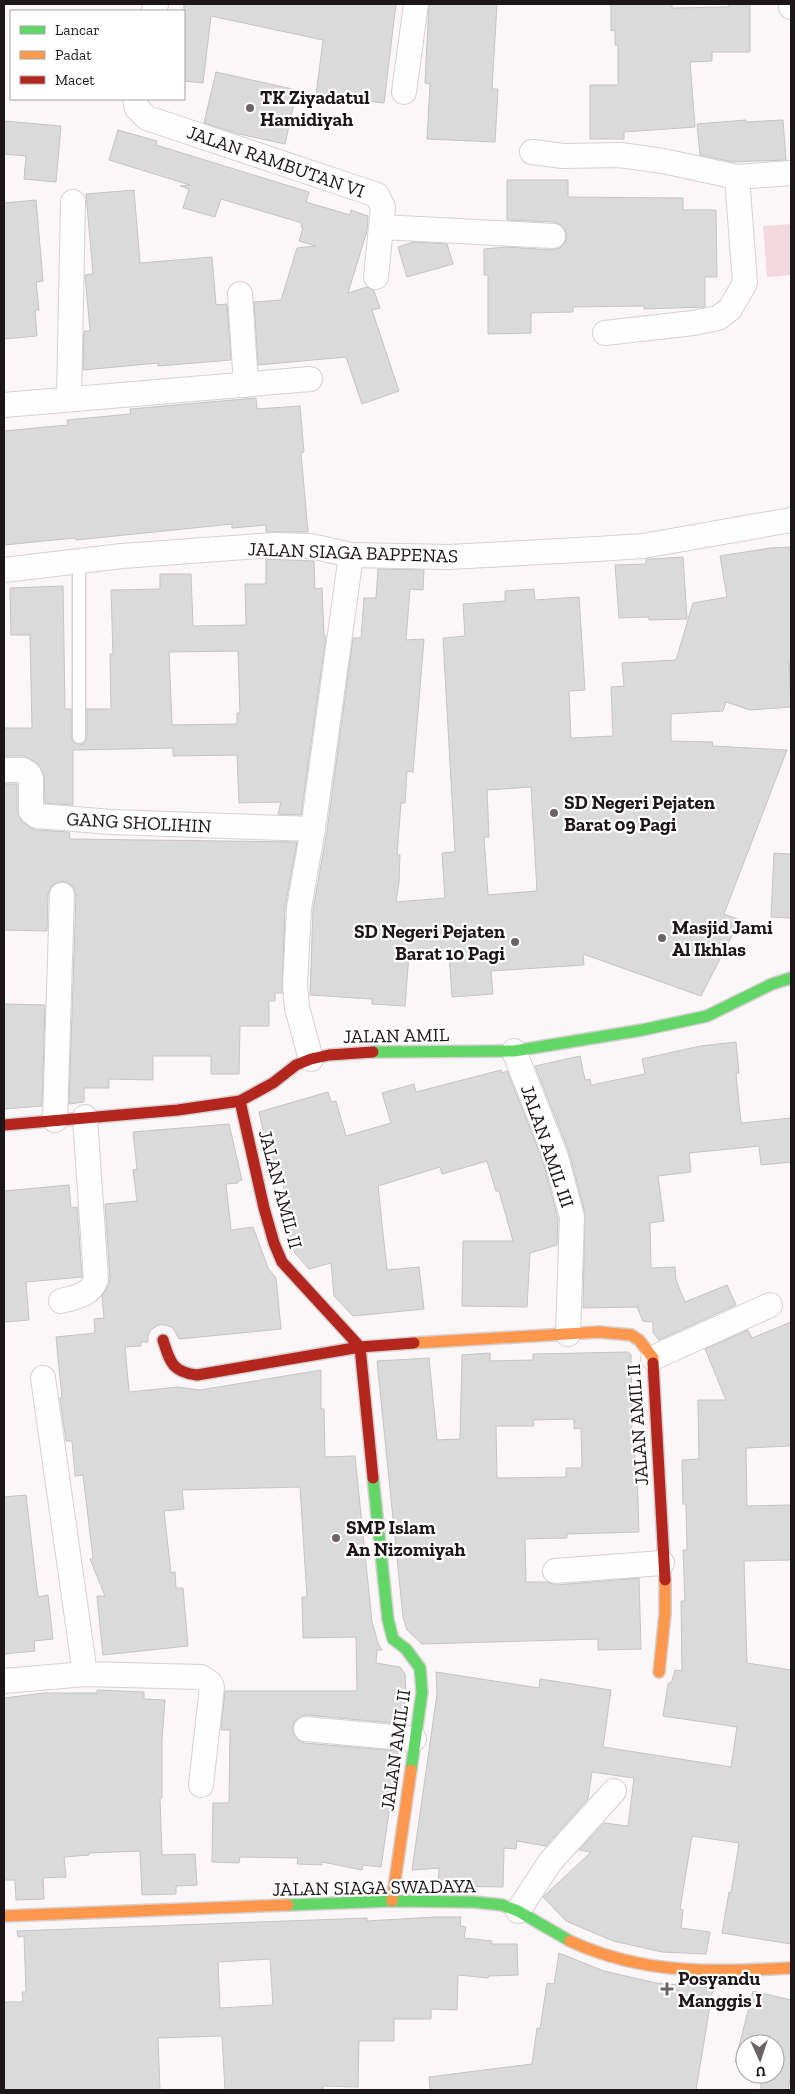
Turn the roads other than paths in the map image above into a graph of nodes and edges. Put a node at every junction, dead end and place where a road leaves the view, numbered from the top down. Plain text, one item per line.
1 (416, 4) edge
2 (404, 92) dead end
3 (135, 100) edge
4 (532, 152) dead end
5 (791, 173) edge
6 (737, 177) junction
7 (73, 202) dead end
8 (382, 227) junction
9 (554, 236) dead end
10 (376, 277) dead end
11 (240, 294) dead end
12 (605, 332) dead end
13 (310, 379) dead end
14 (246, 385) junction
15 (69, 398) junction
16 (4, 405) edge
17 (791, 520) edge
18 (351, 555) junction
19 (79, 561) junction
20 (4, 570) edge
21 (79, 736) dead end
22 (4, 770) edge
23 (313, 829) junction
24 (62, 894) dead end
25 (791, 978) edge
26 (514, 1050) junction
27 (310, 1059) junction
28 (240, 1101) junction
29 (85, 1117) junction
30 (55, 1120) junction
31 (4, 1125) edge
32 (61, 1302) dead end
33 (770, 1305) dead end
34 (568, 1334) junction
35 (163, 1340) dead end
36 (360, 1347) junction
37 (653, 1358) junction
38 (43, 1378) dead end
39 (662, 1563) junction
40 (555, 1571) dead end
41 (659, 1672) dead end
42 (86, 1674) junction
43 (4, 1681) edge
44 (306, 1729) dead end
45 (414, 1739) junction
46 (201, 1786) dead end
47 (614, 1791) dead end
48 (392, 1901) junction
49 (518, 1911) junction
50 (4, 1916) edge
51 (791, 1968) edge

1 - 2 street
3 - 8 street, JALAN RAMBUTAN VI
4 - 6 street
5 - 6 street
6 - 12 street
7 - 15 street
8 - 9 street
8 - 10 street, JALAN RAMBUTAN VI
11 - 14 street
13 - 14 street
14 - 15 street
15 - 16 street
17 - 18 street, JALAN SIAGA BAPPENAS
18 - 19 street, JALAN SIAGA BAPPENAS
18 - 23 street
19 - 20 street, JALAN SIAGA BAPPENAS
19 - 21 lane
22 - 23 street, GANG SHOLIHIN
23 - 27 street
24 - 30 street
25 - 26 street, JALAN AMIL
26 - 27 street, JALAN AMIL
26 - 34 street, JALAN AMIL III
27 - 28 street, JALAN AMIL
28 - 29 street, JALAN AMIL
28 - 36 street, JALAN AMIL II
29 - 30 street, JALAN AMIL
29 - 32 street
30 - 31 street, JALAN AMIL
33 - 37 street
34 - 36 street, JALAN AMIL II
34 - 37 street, JALAN AMIL II
35 - 36 street
36 - 45 street, JALAN AMIL II
37 - 39 street, JALAN AMIL II
38 - 42 street
39 - 40 street
39 - 41 street, JALAN AMIL II
42 - 43 street
42 - 46 street
44 - 45 street
45 - 48 street, JALAN AMIL II
47 - 49 street
48 - 49 street, JALAN SIAGA SWADAYA
48 - 50 street, JALAN SIAGA SWADAYA
49 - 51 street, JALAN SIAGA SWADAYA

